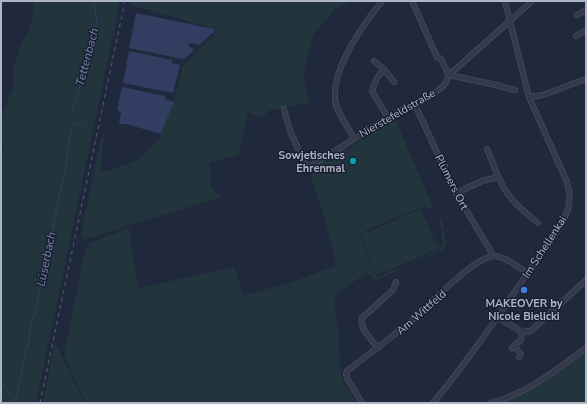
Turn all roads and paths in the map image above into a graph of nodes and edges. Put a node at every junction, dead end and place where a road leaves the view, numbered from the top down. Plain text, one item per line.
1 (382, 1) edge
2 (412, 1) edge
3 (505, 1) edge
4 (532, 1) edge
5 (586, 10) edge
6 (577, 15) dead end
7 (510, 20) junction
8 (586, 30) edge
9 (576, 36) dead end
10 (374, 61) dead end
11 (384, 69) junction
12 (449, 76) junction
13 (586, 79) edge
14 (394, 82) dead end
15 (515, 90) dead end
16 (529, 96) junction
17 (415, 105) junction
18 (284, 109) dead end
19 (388, 118) junction
20 (354, 138) junction
21 (487, 149) dead end
22 (499, 177) junction
23 (456, 193) junction
24 (538, 222) dead end
25 (492, 256) junction
26 (528, 273) junction
27 (586, 280) edge
28 (396, 282) dead end
29 (496, 317) junction
30 (522, 332) junction
31 (378, 348) junction
32 (586, 348) edge
33 (519, 357) dead end
34 (362, 403) edge
35 (432, 403) edge
36 (491, 403) edge

1 - 20 street
2 - 12 street
3 - 7 street, Im Schellenkai
4 - 7 street, Nierstefeldstraße
5 - 6 street
7 - 12 street, Nierstefeldstraße
7 - 16 street, Im Schellenkai
8 - 9 street
10 - 11 street
11 - 14 street
11 - 19 street
12 - 15 street
12 - 17 street, Nierstefeldstraße
13 - 16 street
16 - 26 street, Im Schellenkai
17 - 19 street, Nierstefeldstraße
17 - 23 street, Plümers Ort
18 - 20 street, Nierstefeldstraße
19 - 20 street, Nierstefeldstraße
21 - 22 street
22 - 23 street
22 - 24 street
23 - 25 street, Plümers Ort
25 - 26 street
25 - 31 street, Am Wittfeld
26 - 29 street, Im Schellenkai
27 - 30 street
28 - 31 street
29 - 30 street
29 - 35 street, Im Schellenkai
30 - 33 street
31 - 34 street, Am Wittfeld
32 - 36 street

